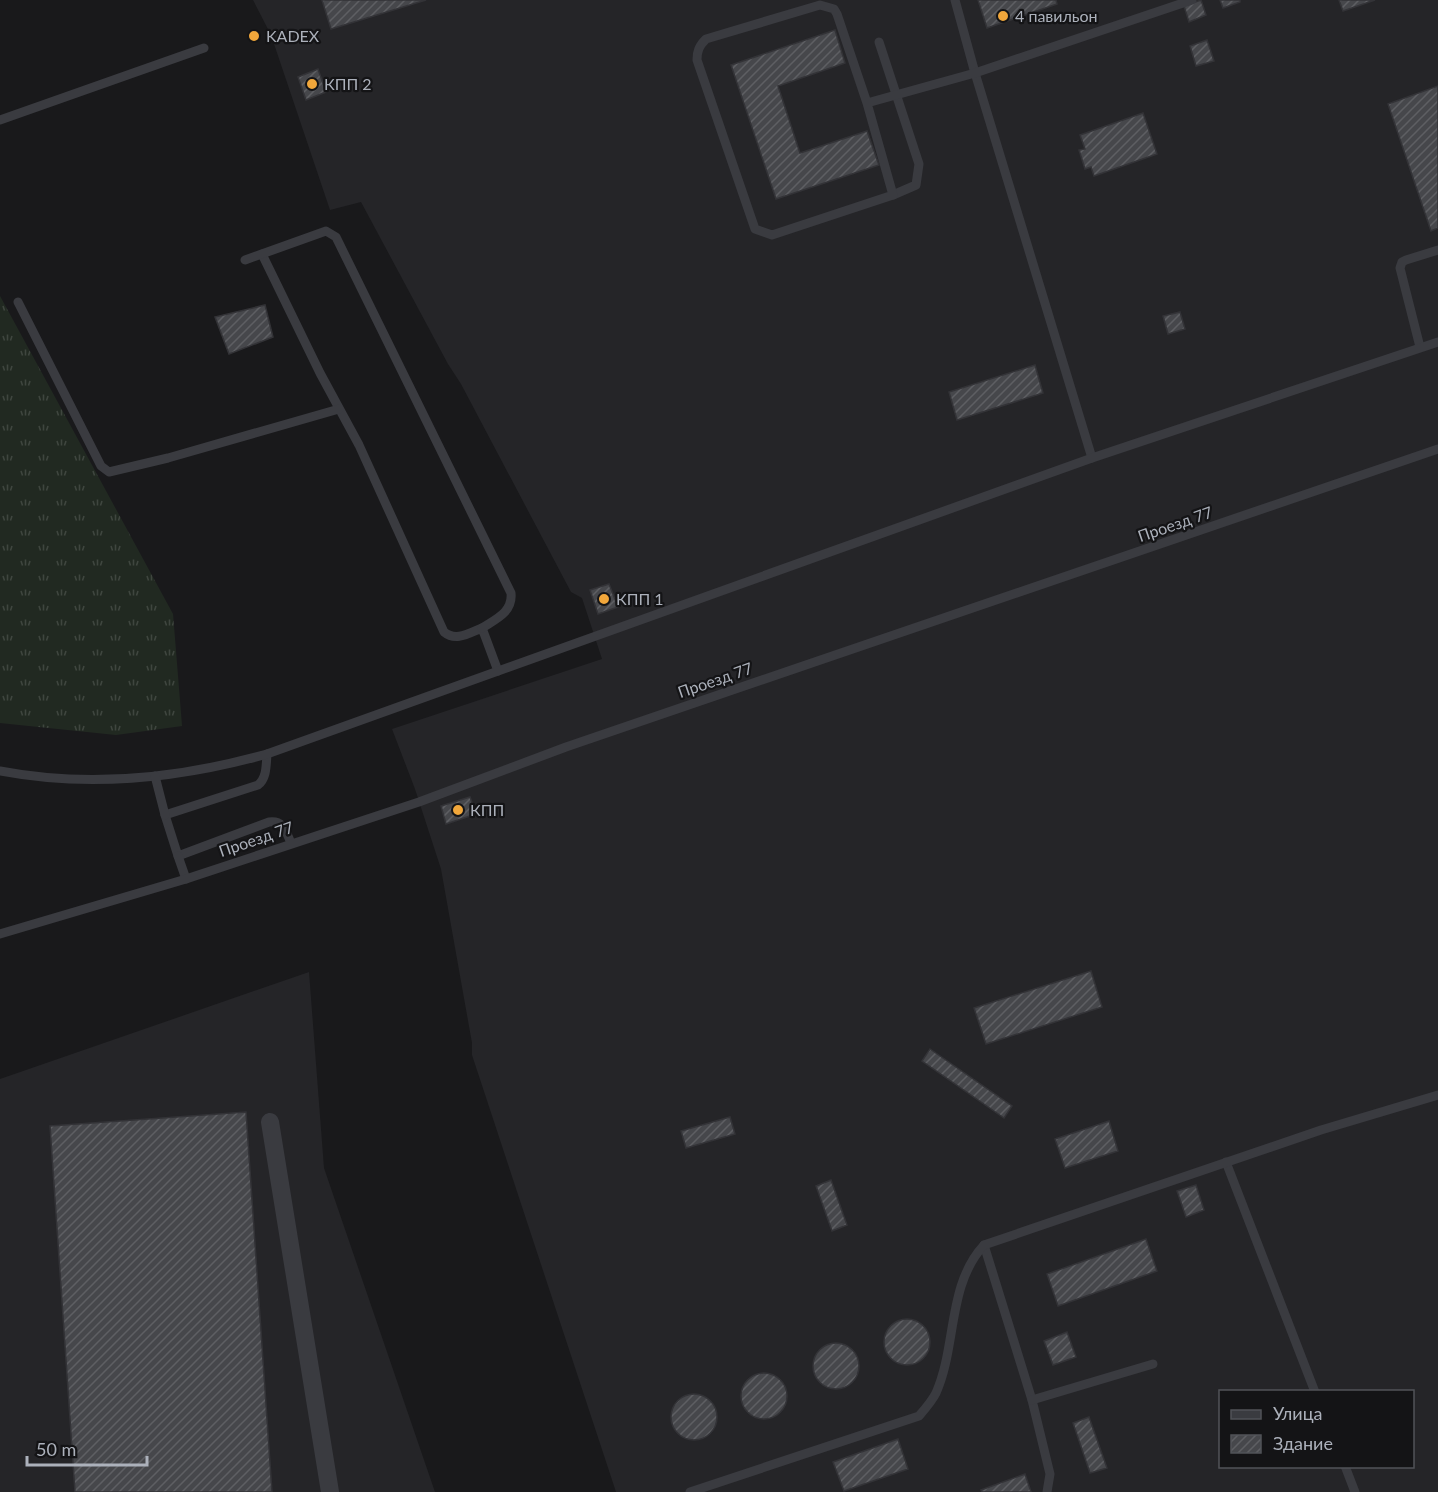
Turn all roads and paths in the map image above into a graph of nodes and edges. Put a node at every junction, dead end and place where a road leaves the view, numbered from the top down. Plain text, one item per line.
1 (955, 0) edge
2 (1192, 0) edge
3 (879, 42) dead end
4 (204, 48) dead end
5 (975, 73) junction
6 (896, 95) junction
7 (867, 103) junction
8 (0, 120) edge
9 (893, 195) junction
10 (1438, 250) edge
11 (262, 254) junction
12 (245, 260) dead end
13 (18, 302) dead end
14 (1438, 342) edge
15 (1420, 347) junction
16 (339, 409) junction
17 (1438, 449) edge
18 (1092, 458) junction
19 (482, 628) junction
20 (498, 671) junction
21 (267, 754) junction
22 (0, 771) edge
23 (155, 776) junction
24 (165, 815) junction
25 (291, 843) junction
26 (178, 856) junction
27 (186, 879) junction
28 (0, 933) edge
29 (1438, 1095) edge
30 (270, 1122) dead end
31 (1226, 1162) junction
32 (984, 1245) junction
33 (1153, 1364) dead end
34 (1315, 1390) edge
35 (1032, 1400) junction
36 (1345, 1468) edge
37 (718, 1488) edge
38 (330, 1492) edge
39 (690, 1492) edge
40 (1047, 1492) edge
41 (1355, 1492) edge

1 - 5 lane
2 - 5 lane
3 - 6 lane
4 - 8 lane
5 - 6 lane
5 - 18 lane
6 - 7 lane
6 - 9 lane
7 - 9 lane
7 - 9 lane
10 - 15 lane
11 - 12 lane
11 - 16 lane
11 - 19 lane
13 - 16 lane
14 - 15 lane
15 - 18 lane
16 - 19 lane
17 - 25 lane, Проезд 77
18 - 20 lane
19 - 20 lane
20 - 21 lane
21 - 23 lane
21 - 24 lane
22 - 23 lane
23 - 24 lane
24 - 26 lane
25 - 26 lane
25 - 27 lane, Проезд 77
26 - 27 lane
27 - 28 lane, Проезд 77
29 - 31 lane
30 - 38 street
31 - 32 lane
31 - 34 lane
32 - 35 lane
32 - 37 lane
33 - 35 lane
35 - 40 lane
36 - 41 lane
37 - 39 lane

